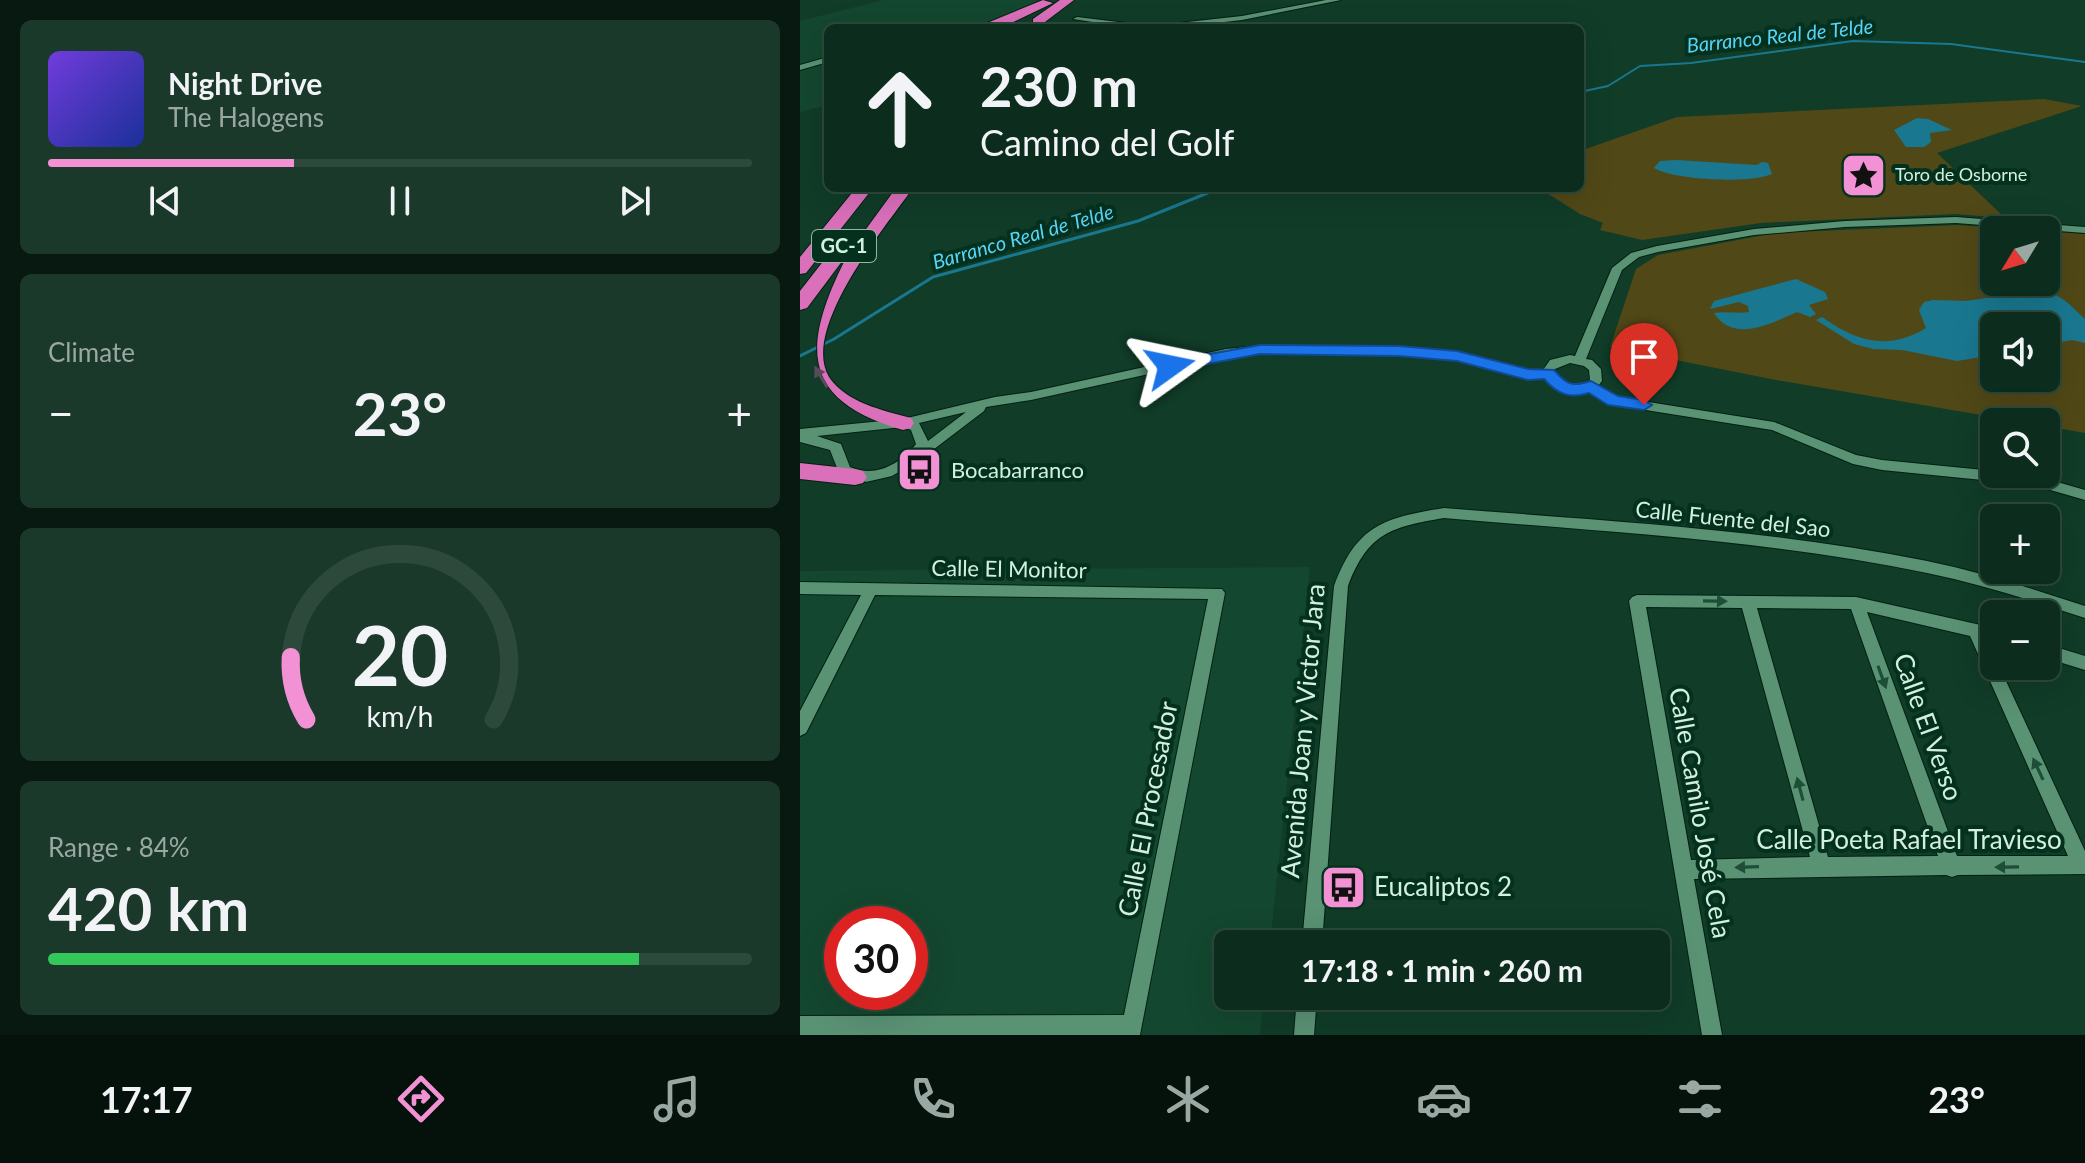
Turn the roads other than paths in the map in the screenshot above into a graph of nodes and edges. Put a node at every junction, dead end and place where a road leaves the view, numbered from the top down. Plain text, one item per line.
1 (1068, 0) edge
2 (1337, 0) edge
3 (1049, 2) edge
4 (1077, 19) dead end
5 (1005, 24) edge
6 (1018, 24) edge
7 (1035, 24) edge
8 (1118, 24) edge
9 (1187, 24) edge
10 (824, 60) edge
11 (800, 68) edge
12 (862, 192) edge
13 (886, 192) edge
14 (902, 192) edge
15 (2085, 230) edge
16 (800, 269) edge
17 (800, 304) edge
18 (1579, 360) junction
19 (1548, 374) junction
20 (1591, 387) junction
21 (995, 401) junction
22 (903, 423) junction
23 (800, 435) edge
24 (914, 458) junction
25 (800, 471) edge
26 (855, 477) junction
27 (2085, 495) edge
28 (1373, 533) joint
29 (800, 588) edge
30 (871, 589) junction
31 (1217, 593) joint
32 (1748, 602) junction
33 (1856, 603) junction
34 (2085, 612) edge
35 (1975, 630) junction
36 (1980, 631) edge
37 (2060, 655) edge
38 (2085, 663) edge
39 (800, 728) edge
40 (1821, 864) junction
41 (2083, 865) edge
42 (1952, 868) junction
43 (1685, 870) junction
44 (1313, 930) edge
45 (1306, 1010) edge
46 (800, 1026) edge
47 (1131, 1030) edge
48 (1304, 1035) edge
49 (1712, 1035) edge

1 - 7 highway
2 - 9 street
3 - 5 highway
3 - 6 highway
4 - 8 street
10 - 11 street
12 - 16 highway, GC-1
13 - 17 highway, GC-1
22 -> 14 highway
15 - 18 street
18 - 19 street
18 - 20 street
19 - 20 street
19 - 21 street
20 - 27 street
21 - 22 street
21 - 24 street
22 - 23 street
22 - 24 street
23 - 26 street
24 - 26 street
25 - 26 highway
28 - 34 street, Calle Fuente del Sao
28 - 44 street, Avenida Joan y Victor Jara
29 - 30 street, Calle El Monitor
30 - 31 street, Calle El Monitor
30 - 39 street
31 - 47 street, Calle El Procesador
32 - 33 street
40 -> 32 street
43 -> 32 street, Calle Camilo José Cela
33 - 35 street
33 -> 42 street, Calle El Verso
35 - 36 street
41 -> 35 street
37 - 38 street
40 - 42 street, Calle Poeta Rafael Travieso
40 -> 43 street, Calle Poeta Rafael Travieso
41 -> 42 street, Calle Poeta Rafael Travieso
43 - 49 street, Calle Camilo José Cela
45 - 48 street
46 - 47 street

